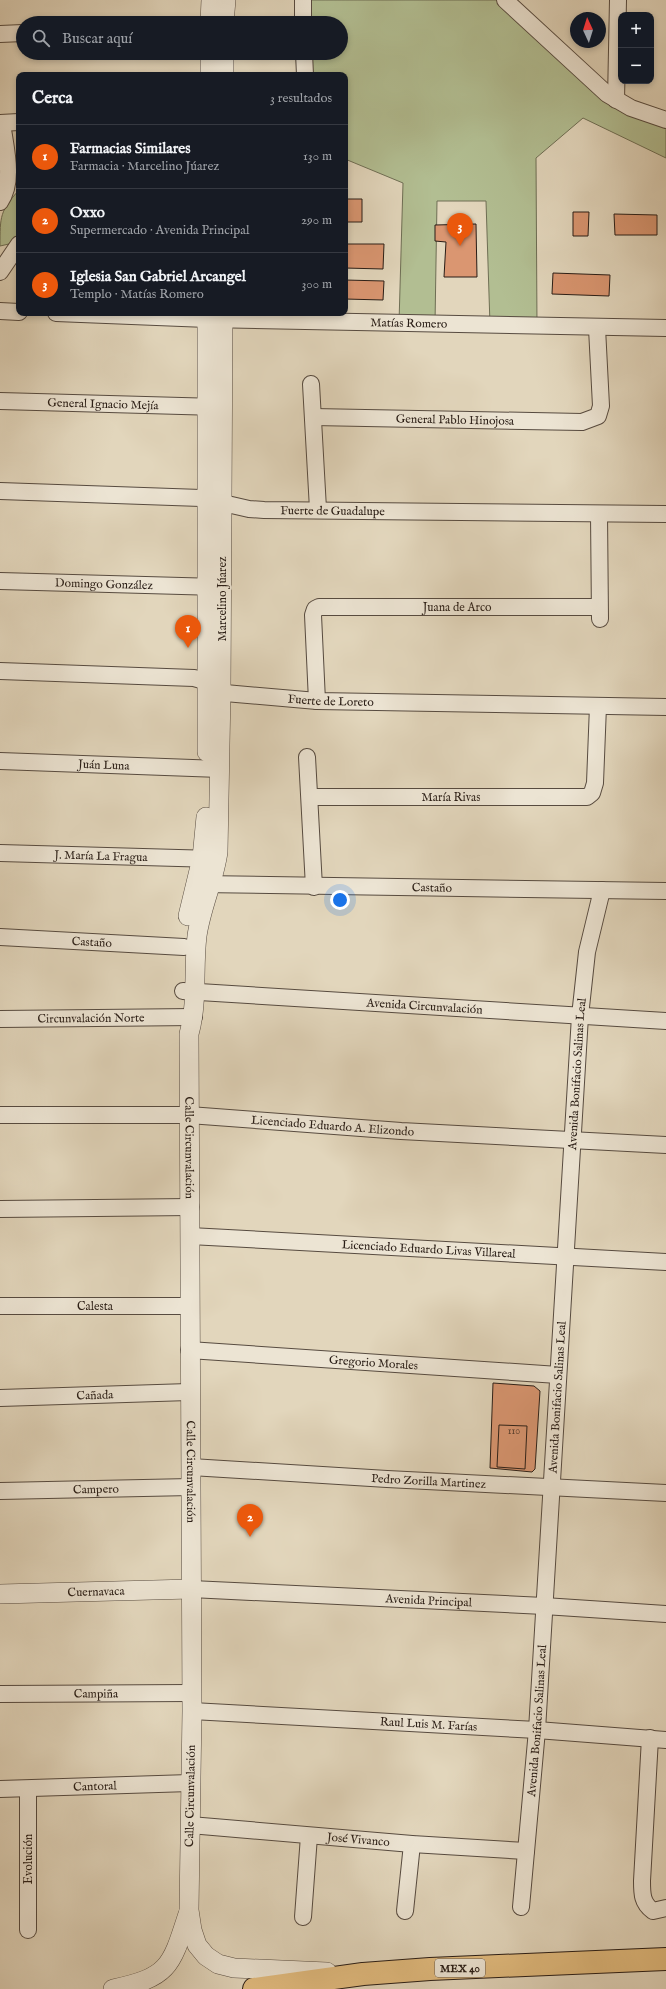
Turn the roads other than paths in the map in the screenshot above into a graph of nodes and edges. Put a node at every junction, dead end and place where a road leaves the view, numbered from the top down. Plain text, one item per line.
1 (211, 0) edge
2 (226, 0) edge
3 (303, 0) edge
4 (505, 0) edge
5 (618, 0) edge
6 (210, 16) edge
7 (225, 16) edge
8 (303, 16) edge
9 (16, 33) edge
10 (0, 34) edge
11 (210, 60) edge
12 (224, 60) edge
13 (304, 60) edge
14 (210, 72) edge
15 (224, 72) edge
16 (305, 72) edge
17 (616, 100) junction
18 (666, 120) edge
19 (16, 122) edge
20 (1, 123) edge
21 (0, 202) edge
22 (16, 248) edge
23 (0, 272) edge
24 (0, 311) edge
25 (16, 312) edge
26 (215, 316) edge
27 (597, 328) junction
28 (666, 328) edge
29 (312, 384) dead end
30 (0, 401) edge
31 (215, 407) junction
32 (313, 417) junction
33 (0, 491) edge
34 (215, 500) junction
35 (318, 510) junction
36 (600, 514) junction
37 (666, 514) edge
38 (0, 581) edge
39 (215, 587) junction
40 (0, 671) edge
41 (215, 687) junction
42 (317, 700) junction
43 (598, 706) junction
44 (666, 707) edge
45 (307, 757) dead end
46 (0, 761) edge
47 (213, 769) junction
48 (310, 797) junction
49 (0, 853) edge
50 (209, 859) junction
51 (204, 884) junction
52 (314, 887) junction
53 (602, 890) junction
54 (666, 891) edge
55 (0, 937) edge
56 (184, 947) junction
57 (189, 991) junction
58 (580, 1016) junction
59 (0, 1019) edge
60 (666, 1021) edge
61 (189, 1023) junction
62 (0, 1115) edge
63 (190, 1115) junction
64 (572, 1140) junction
65 (666, 1146) edge
66 (191, 1207) junction
67 (0, 1209) edge
68 (190, 1236) junction
69 (565, 1257) junction
70 (666, 1262) edge
71 (0, 1306) edge
72 (190, 1306) junction
73 (190, 1350) junction
74 (558, 1374) junction
75 (189, 1392) junction
76 (0, 1398) edge
77 (191, 1467) junction
78 (191, 1487) junction
79 (551, 1488) junction
80 (0, 1491) edge
81 (666, 1493) edge
82 (191, 1589) junction
83 (0, 1594) edge
84 (544, 1606) junction
85 (666, 1614) edge
86 (191, 1693) junction
87 (0, 1694) edge
88 (192, 1711) junction
89 (537, 1730) junction
90 (650, 1738) junction
91 (666, 1740) edge
92 (190, 1783) junction
93 (0, 1789) edge
94 (28, 1789) junction
95 (190, 1824) junction
96 (309, 1836) junction
97 (412, 1844) junction
98 (526, 1851) junction
99 (521, 1907) dead end
100 (660, 1909) edge
101 (189, 1910) junction
102 (405, 1911) dead end
103 (303, 1917) dead end
104 (28, 1930) dead end
105 (666, 1959) edge
106 (363, 1974) junction
107 (113, 1989) edge
108 (254, 1989) edge

1 - 6 street
2 - 7 street
3 - 8 street
4 - 17 street
5 - 17 street
9 - 10 street
11 - 14 street
12 - 15 street
13 - 16 street
17 - 18 street
19 - 20 street
20 - 21 street
22 - 23 street
24 - 25 street
26 - 27 street, Matías Romero
26 - 31 street, Marcelino Júarez
27 - 28 street, Matías Romero
27 - 32 street, General Pablo Hinojosa
29 - 32 street
30 - 31 street, General Ignacio Mejía
31 - 34 street, Marcelino Júarez
32 - 35 street
33 - 34 street, Fuerte de Guadalupe
34 - 35 street, Fuerte de Guadalupe
34 - 39 street, Marcelino Júarez
35 - 36 street, Fuerte de Guadalupe
36 - 37 street, Fuerte de Guadalupe
36 - 42 street, Juana de Arco
38 - 39 street, Domingo González
39 - 41 street, Marcelino Júarez
40 - 41 street, Fuerte de Loreto
41 - 42 street, Fuerte de Loreto
41 - 47 street, Marcelino Júarez
42 - 43 street, Fuerte de Loreto
43 - 44 street, Fuerte de Loreto
43 - 48 street, María Rivas
45 - 48 street
46 - 47 street, Juán Luna
47 - 50 street, Marcelino Júarez
48 - 52 street
49 - 50 street, J. María La Fragua
50 - 51 street, Marcelino Júarez
51 - 52 street, Castaño
51 - 56 street, Calle Circunvalación
51 - 57 street, Calle Circunvalación
52 - 53 street, Castaño
53 - 54 street, Castaño
53 - 58 street, Avenida Bonifacio Salinas Leal
55 - 56 street, Castaño
56 - 57 street, Calle Circunvalación
57 - 58 street, Avenida Circunvalación
57 - 61 street, Calle Circunvalación
58 - 60 street, Avenida Circunvalación
58 - 64 street, Avenida Bonifacio Salinas Leal
59 - 61 street, Circunvalación Norte
61 - 63 street, Calle Circunvalación
62 - 63 street, Licenciado Eduardo A. Elizondo
63 - 64 street, Licenciado Eduardo A. Elizondo
63 - 66 street, Calle Circunvalación
64 - 65 street, Licenciado Eduardo A. Elizondo
64 - 69 street, Avenida Bonifacio Salinas Leal
66 - 67 street
66 - 68 street, Calle Circunvalación
68 - 69 street, Licenciado Eduardo Livas Villareal
68 - 72 street, Calle Circunvalación
69 - 70 street, Licenciado Eduardo Livas Villareal
69 - 74 street, Avenida Bonifacio Salinas Leal
71 - 72 street, Calesta
72 - 73 street, Calle Circunvalación
73 - 74 street, Gregorio Morales
73 - 75 street, Calle Circunvalación
74 - 79 street, Avenida Bonifacio Salinas Leal
75 - 76 street, Cañada
75 - 77 street, Calle Circunvalación
77 - 78 street, Calle Circunvalación
77 - 79 street, Pedro Zorilla Martinez
78 - 80 street, Campero
78 - 82 street, Calle Circunvalación
79 - 81 street, Pedro Zorilla Martinez
79 - 84 street, Avenida Bonifacio Salinas Leal
82 - 83 street, Cuernavaca
82 - 84 street, Avenida Principal
82 - 86 street, Calle Circunvalación
84 - 85 street, Avenida Principal
84 - 89 street, Avenida Bonifacio Salinas Leal
86 - 87 street, Campiña
86 - 88 street, Calle Circunvalación
88 - 89 street, Raul Luis M. Farías
88 - 92 street, Calle Circunvalación
89 - 90 street, Raul Luis M. Farías
89 - 98 street, Avenida Bonifacio Salinas Leal
90 - 91 street, Raul Luis M. Farías
90 - 100 street
92 - 94 street, Cantoral
92 - 95 street, Calle Circunvalación
93 - 94 street, Cantoral
94 - 104 street, Evolución
95 - 96 street, José Vivanco
95 - 101 street, Calle Circunvalación
96 - 97 street, José Vivanco
96 - 103 street
97 - 98 street, José Vivanco
97 - 102 street
98 - 99 street, Avenida Bonifacio Salinas Leal
101 - 106 street, Calle Circunvalación
101 - 107 street, Calle Circunvalación
105 - 106 highway, MEX 40
106 - 108 highway, MEX 40

